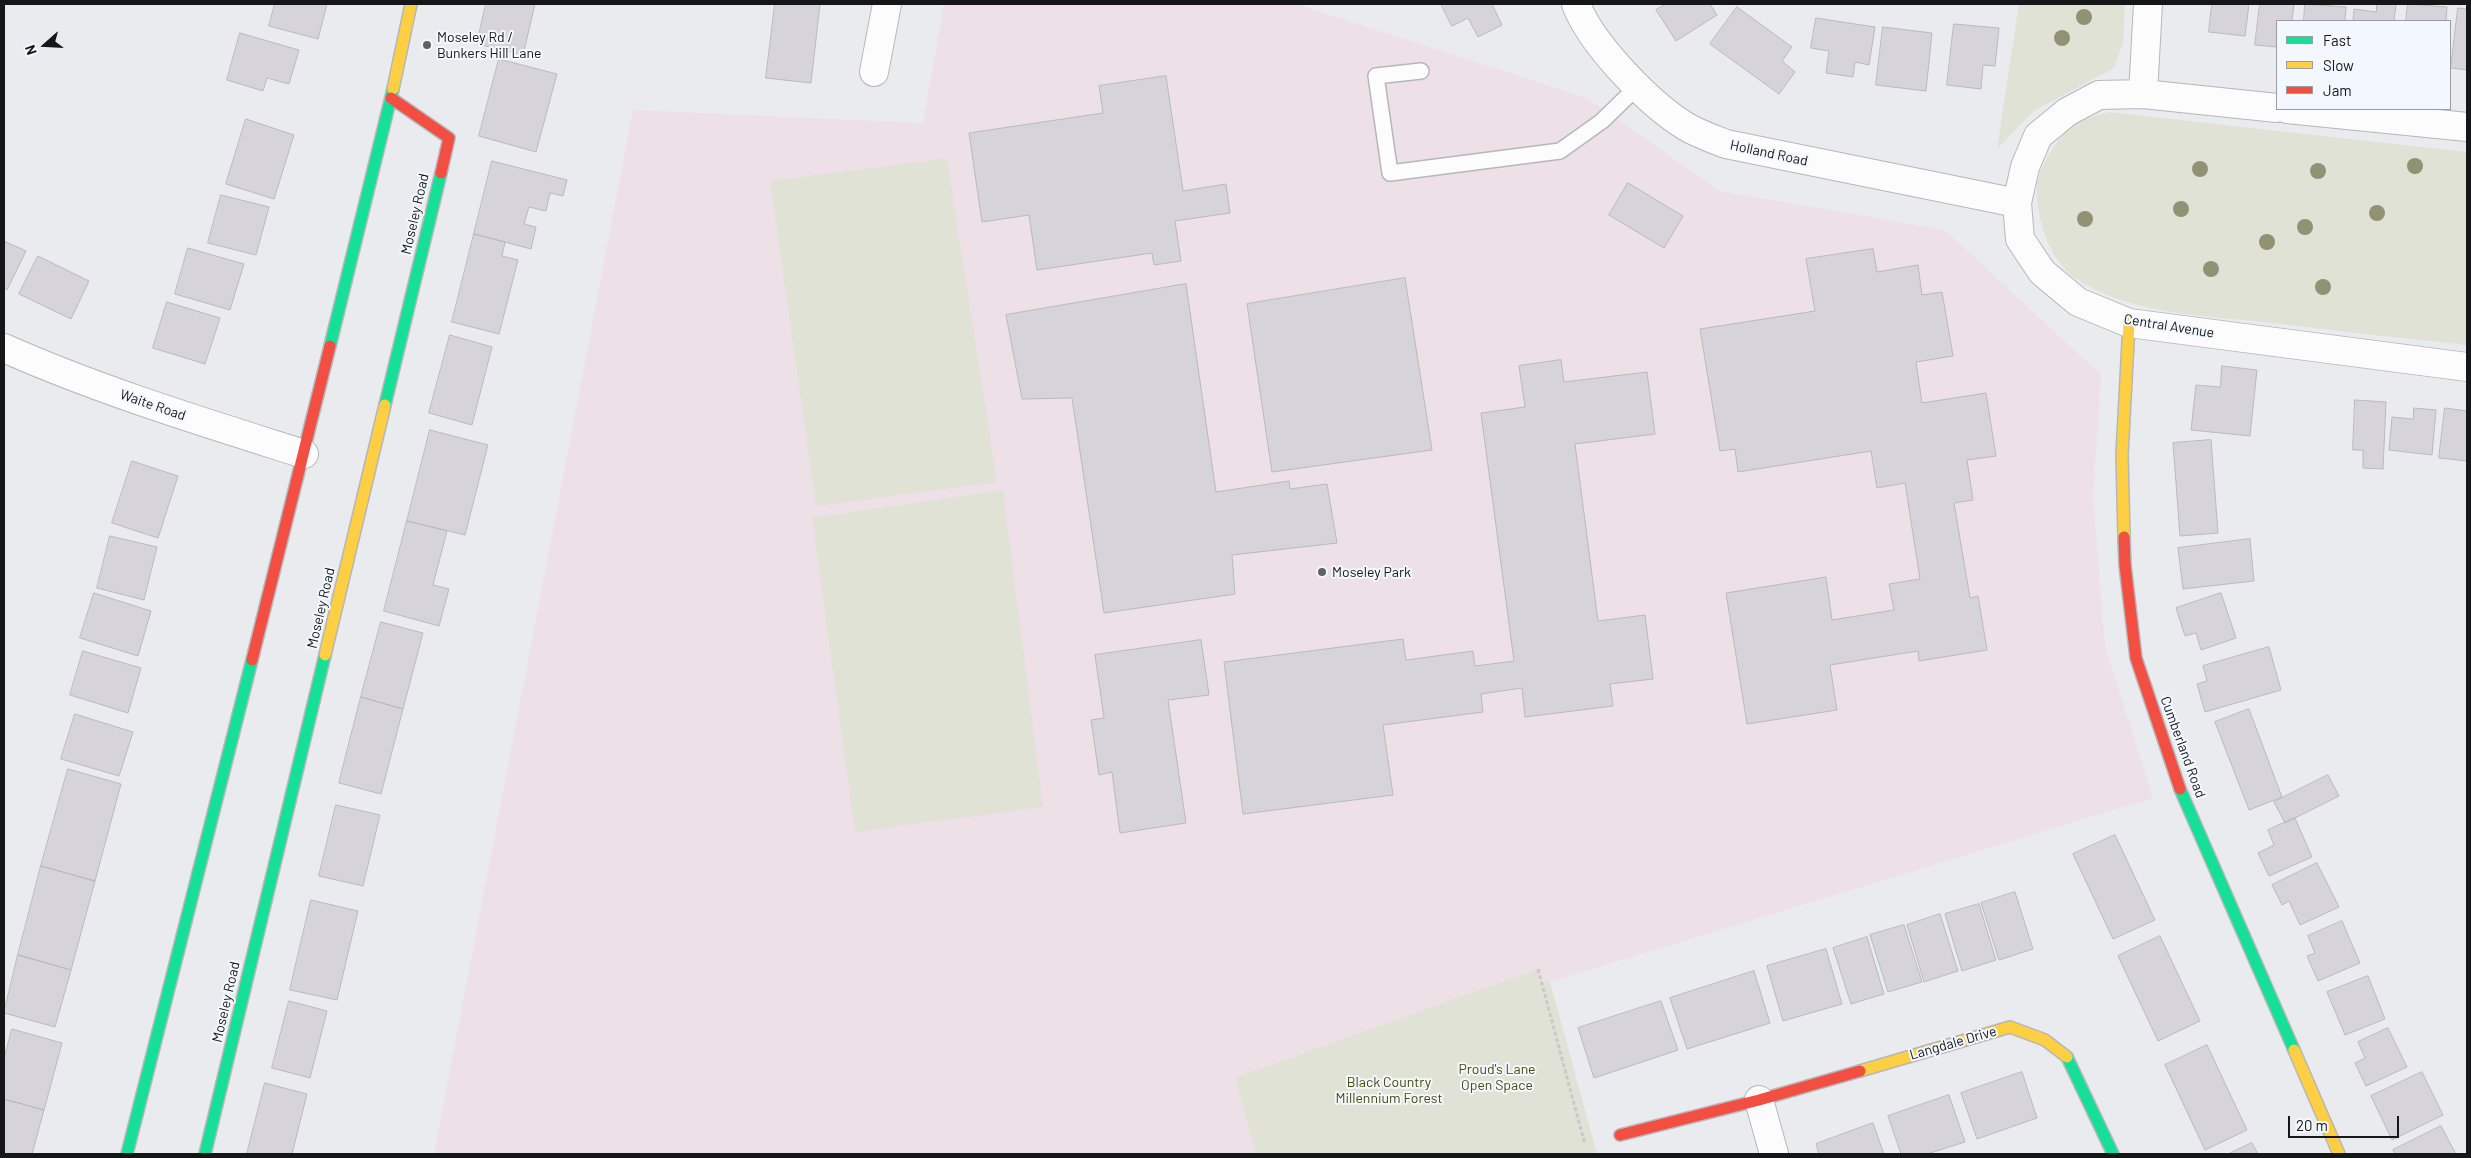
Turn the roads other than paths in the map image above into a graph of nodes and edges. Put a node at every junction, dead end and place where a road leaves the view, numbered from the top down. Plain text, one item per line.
1 (411, 4) edge
2 (886, 4) edge
3 (1576, 4) edge
4 (2148, 4) edge
5 (1420, 71) dead end
6 (874, 72) dead end
7 (1638, 86) junction
8 (2143, 94) junction
9 (391, 98) junction
10 (2276, 108) edge
11 (2297, 110) edge
12 (2467, 127) edge
13 (2017, 203) junction
14 (2129, 323) junction
15 (4, 348) edge
16 (2467, 367) edge
17 (304, 454) junction
18 (1759, 1100) junction
19 (1620, 1135) dead end
20 (127, 1154) edge
21 (205, 1154) edge
22 (1774, 1154) edge
23 (2113, 1154) edge
24 (2339, 1154) edge

1 - 9 street
2 - 6 street
3 - 7 street, Holland Road
4 - 8 street
5 - 7 lane
7 - 13 street, Holland Road
8 - 10 street, Central Avenue
8 - 13 street, Central Avenue
9 - 17 street
9 - 21 street, Moseley Road
11 - 12 street
13 - 14 street, Central Avenue
14 - 16 street, Central Avenue
14 - 24 street, Cumberland Road
15 - 17 street, Waite Road
17 - 20 street
18 - 19 street, Langdale Drive
18 - 22 street
18 - 23 street, Langdale Drive

